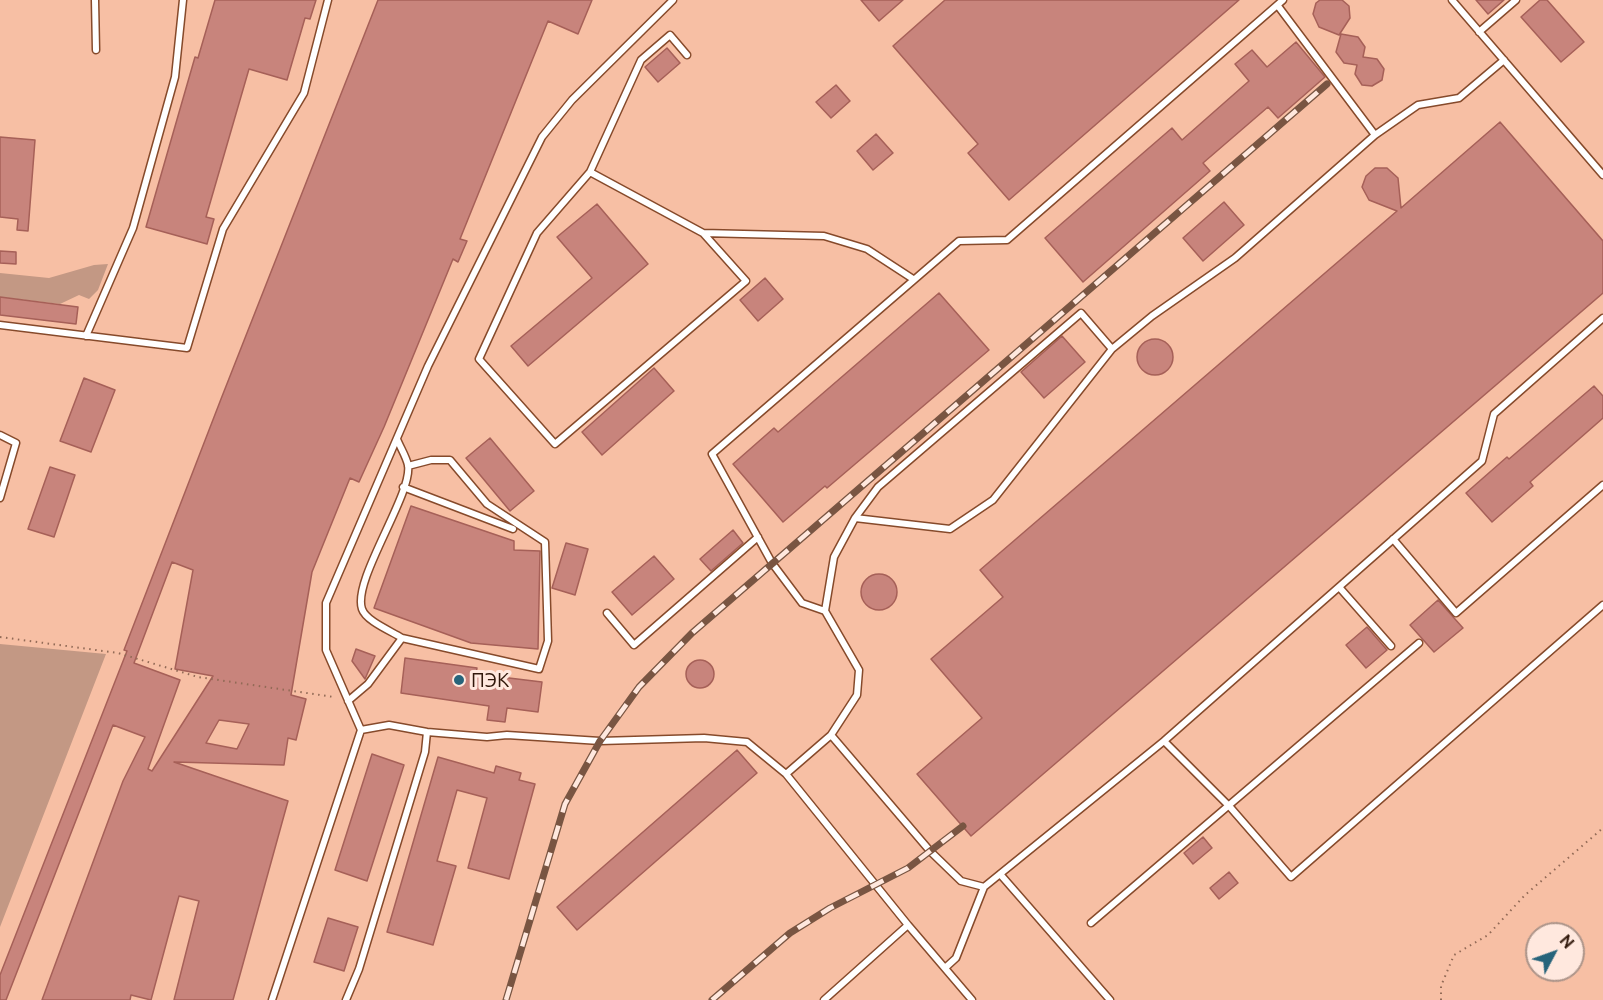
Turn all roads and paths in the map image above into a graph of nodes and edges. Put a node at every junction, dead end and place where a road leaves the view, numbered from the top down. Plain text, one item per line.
1 (95, 0) edge
2 (183, 0) edge
3 (328, 0) edge
4 (673, 0) edge
5 (1283, 0) edge
6 (1452, 0) edge
7 (1515, 0) edge
8 (1278, 6) junction
9 (1479, 32) junction
10 (96, 50) dead end
11 (687, 55) dead end
12 (1504, 60) junction
13 (1375, 135) junction
14 (590, 172) junction
15 (1603, 175) edge
16 (703, 233) junction
17 (913, 279) junction
18 (1603, 318) edge
19 (0, 325) edge
20 (86, 336) junction
21 (1112, 349) junction
22 (0, 435) edge
23 (397, 439) junction
24 (408, 466) junction
25 (1603, 486) edge
26 (403, 487) junction
27 (0, 498) edge
28 (855, 518) junction
29 (513, 529) dead end
30 (758, 537) junction
31 (1393, 539) junction
32 (1339, 587) junction
33 (1603, 605) edge
34 (825, 610) junction
35 (607, 613) dead end
36 (0, 637) edge
37 (402, 638) junction
38 (1419, 643) dead end
39 (1391, 646) dead end
40 (349, 703) junction
41 (361, 730) junction
42 (428, 732) junction
43 (831, 735) junction
44 (1164, 741) junction
45 (786, 774) junction
46 (1230, 807) junction
47 (1603, 828) edge
48 (1000, 874) junction
49 (984, 887) junction
50 (1091, 923) dead end
51 (908, 925) junction
52 (945, 968) junction
53 (827, 999) edge
54 (272, 1000) edge
55 (346, 1000) edge
56 (972, 1000) edge
57 (1110, 1000) edge
58 (1441, 1000) edge

1 - 10 lane
2 - 20 lane
3 - 20 lane
4 - 23 lane
5 - 8 lane
6 - 9 lane
7 - 9 lane
8 - 13 lane
8 - 17 lane
9 - 12 lane
11 - 14 lane
12 - 13 lane
12 - 15 lane
13 - 21 lane
14 - 16 lane
14 - 16 lane
16 - 17 lane
17 - 30 lane
18 - 31 lane
19 - 20 lane
21 - 28 lane
21 - 28 lane
22 - 27 lane
23 - 24 lane
23 - 40 lane
24 - 26 lane
24 - 37 lane
25 - 31 lane
26 - 29 lane
26 - 37 lane
28 - 34 lane
30 - 34 lane
30 - 35 lane
31 - 32 lane
32 - 39 lane
32 - 44 lane
33 - 46 lane
34 - 43 lane
36 - 40 path
37 - 40 lane
38 - 46 lane
40 - 41 lane
41 - 42 lane
41 - 54 lane
42 - 45 lane
42 - 55 lane
43 - 45 lane
43 - 49 lane
44 - 46 lane
44 - 48 lane
45 - 51 lane
46 - 50 lane
47 - 58 path
48 - 49 lane
48 - 57 lane
49 - 52 lane
51 - 52 lane
51 - 53 lane
52 - 56 lane

